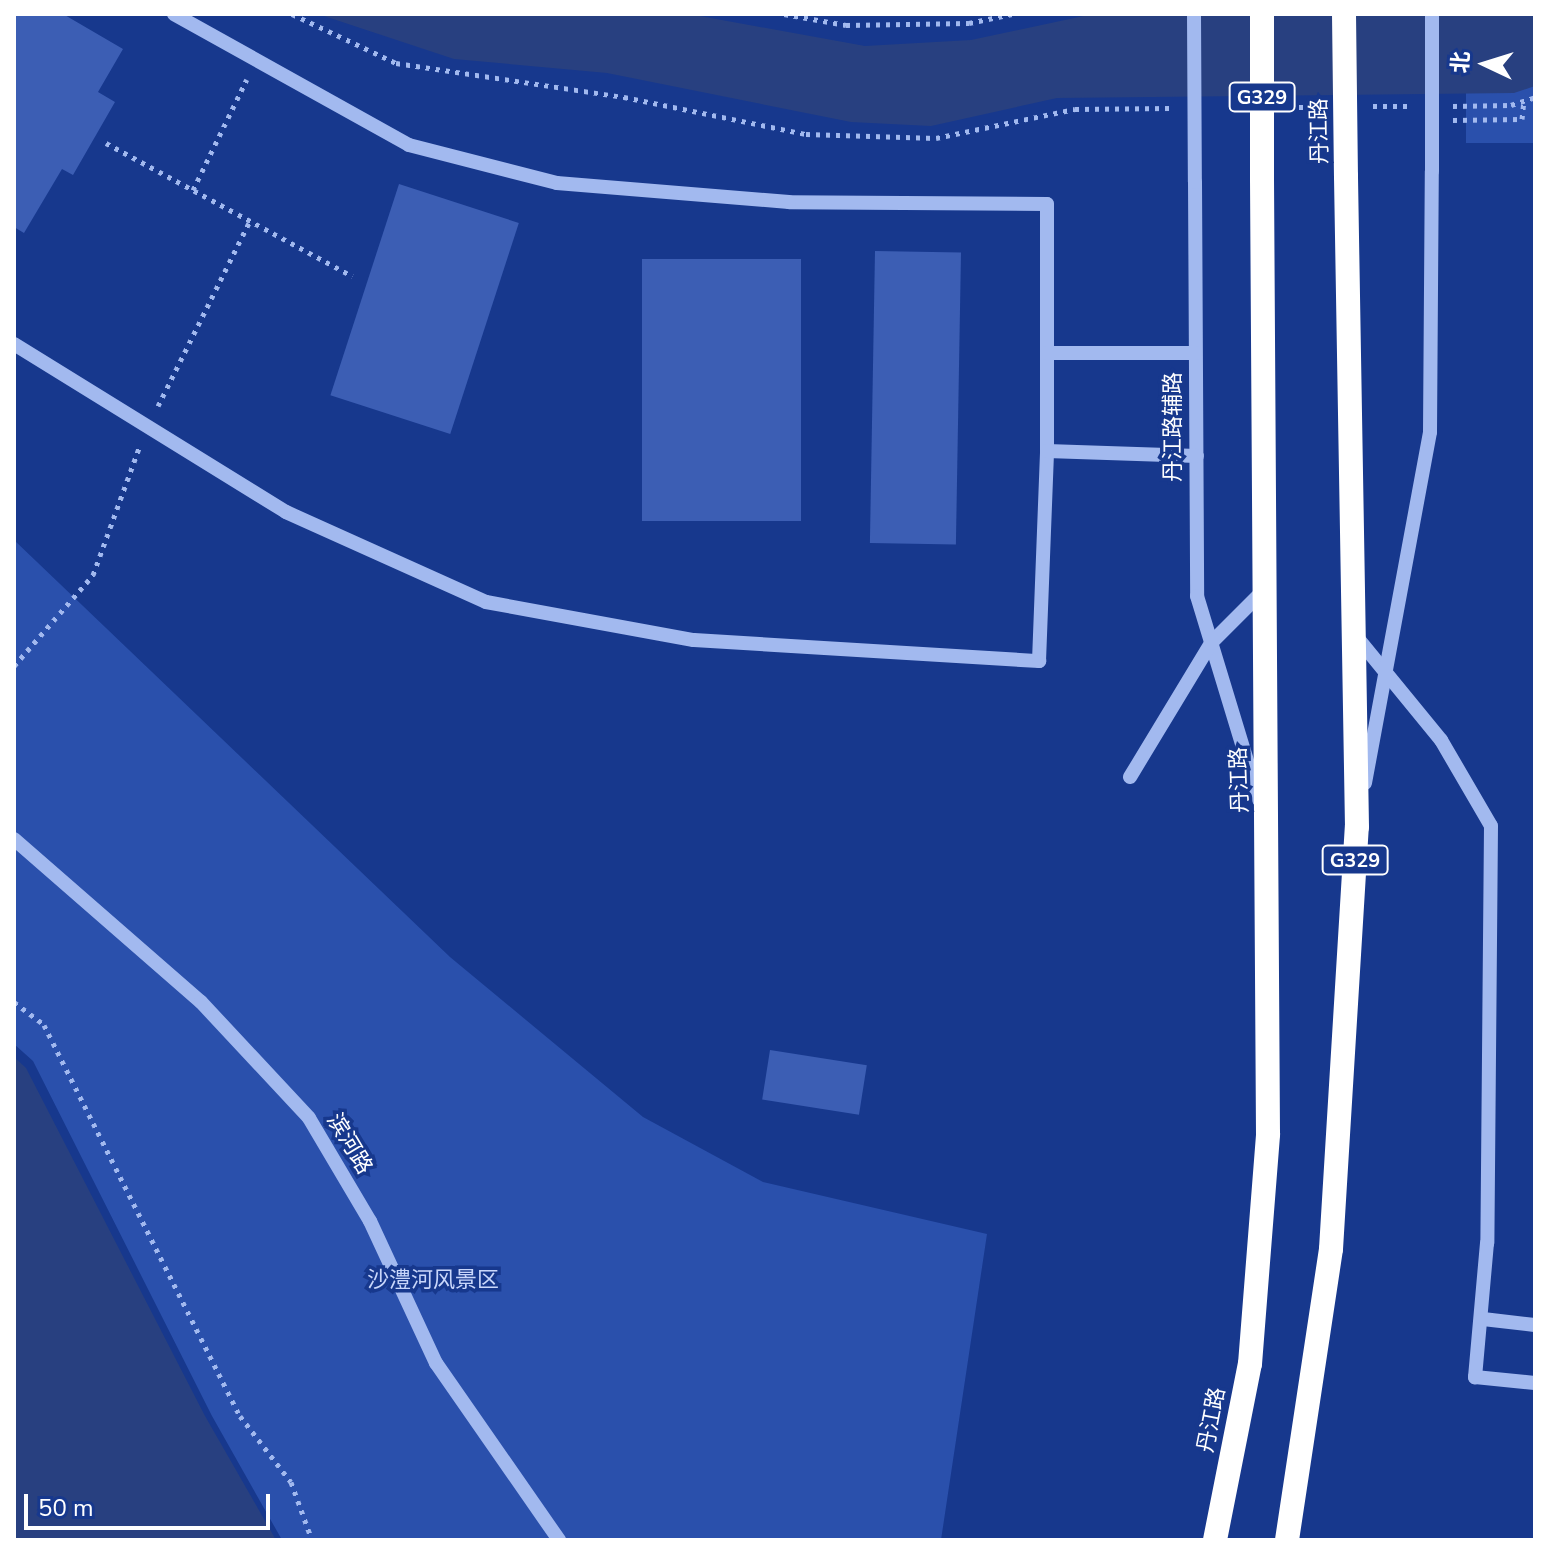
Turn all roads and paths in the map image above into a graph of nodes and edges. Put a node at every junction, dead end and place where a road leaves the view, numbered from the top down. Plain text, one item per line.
1 (174, 14) edge
2 (292, 14) edge
3 (784, 14) edge
4 (1012, 14) edge
5 (1194, 14) edge
6 (1262, 14) edge
7 (1344, 14) edge
8 (1432, 14) edge
9 (256, 59) junction
10 (1535, 97) edge
11 (1524, 100) junction
12 (1371, 106) dead end
13 (1417, 106) dead end
14 (1448, 106) dead end
15 (1277, 107) dead end
16 (1324, 107) dead end
17 (1184, 108) dead end
18 (1432, 121) junction
19 (106, 143) dead end
20 (193, 190) junction
21 (352, 276) dead end
22 (14, 344) edge
23 (1047, 353) junction
24 (1195, 353) junction
25 (1047, 451) junction
26 (1197, 456) junction
27 (1261, 593) junction
28 (1354, 635) junction
29 (1211, 643) junction
30 (1385, 672) junction
31 (1130, 777) dead end
32 (1357, 827) junction
33 (1267, 829) junction
34 (14, 839) edge
35 (14, 1002) edge
36 (1483, 1319) junction
37 (1535, 1325) edge
38 (1535, 1383) edge
39 (312, 1540) edge
40 (559, 1540) edge
41 (1215, 1540) edge
42 (1287, 1540) edge

1 - 9 street
2 - 17 path
3 - 4 path
5 - 24 street, 丹江路辅路, bridge
6 - 27 highway, 丹江路 / G329, bridge
7 - 28 highway, 丹江路 / G329, bridge
8 - 18 street, bridge
9 - 20 path
9 - 23 street
10 - 11 path
11 - 14 path
11 - 18 path
12 - 13 path
15 - 16 path
18 - 30 street, bridge
19 - 20 path
20 - 21 path
22 - 25 street
23 - 24 street
23 - 25 street
24 - 26 street, 丹江路辅路
25 - 26 street
26 - 29 street, 丹江路辅路
27 - 29 street
27 - 33 highway, 丹江路 / G329
28 - 30 street
28 - 32 highway, 丹江路 / G329
29 - 31 street
29 - 33 street, 丹江路辅路
30 - 32 street
30 - 36 street
32 - 42 highway, 丹江路 / G329
33 - 41 highway, 丹江路 / G329
34 - 40 street, 滨河路
35 - 39 path
36 - 37 street
36 - 38 street

